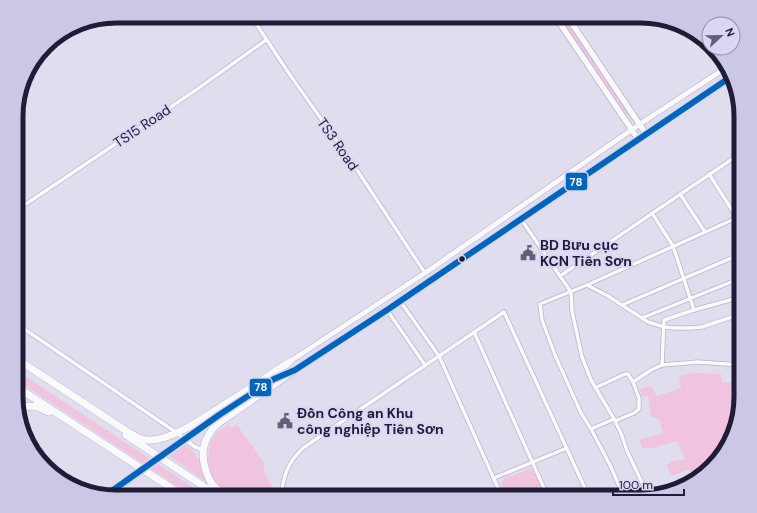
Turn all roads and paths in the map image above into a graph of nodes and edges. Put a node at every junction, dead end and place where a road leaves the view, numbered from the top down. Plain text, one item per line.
1 (255, 23) edge
2 (560, 23) edge
3 (572, 23) edge
4 (266, 40) junction
5 (721, 70) edge
6 (726, 80) edge
7 (640, 124) junction
8 (632, 130) junction
9 (646, 134) junction
10 (638, 139) junction
11 (734, 157) edge
12 (709, 174) junction
13 (680, 194) junction
14 (23, 206) edge
15 (734, 210) edge
16 (652, 213) junction
17 (521, 219) junction
18 (734, 219) edge
19 (705, 232) junction
20 (674, 246) junction
21 (734, 257) edge
22 (425, 273) junction
23 (560, 276) junction
24 (684, 278) junction
25 (430, 281) junction
26 (734, 281) edge
27 (587, 285) junction
28 (571, 292) junction
29 (691, 298) junction
30 (734, 299) edge
31 (400, 301) junction
32 (622, 305) junction
33 (387, 310) junction
34 (694, 310) junction
35 (734, 316) edge
36 (642, 318) junction
37 (664, 327) junction
38 (23, 328) edge
39 (474, 332) junction
40 (439, 356) junction
41 (289, 362) junction
42 (23, 363) edge
43 (425, 365) junction
44 (662, 365) junction
45 (734, 365) edge
46 (23, 368) edge
47 (295, 370) junction
48 (274, 378) junction
49 (633, 382) junction
50 (595, 388) junction
51 (23, 391) edge
52 (24, 407) edge
53 (614, 420) junction
54 (591, 429) junction
55 (177, 433) junction
56 (566, 448) junction
57 (203, 450) junction
58 (532, 462) junction
59 (155, 477) junction
60 (494, 478) junction
61 (113, 490) edge
62 (174, 490) edge
63 (209, 490) edge
64 (217, 490) edge
65 (282, 490) edge
66 (499, 490) edge
67 (545, 490) edge
68 (586, 490) edge
69 (620, 490) edge
70 (646, 490) edge

1 - 4 street, TS3 Road
2 - 8 main road
3 - 7 main road
4 - 14 street, TS15 Road
4 - 22 street, TS3 Road
5 - 7 main road
6 - 9 main road
7 - 8 main road
7 - 9 main road
8 - 10 main road
8 - 22 main road
9 - 10 main road
10 - 17 main road
11 - 12 street
12 - 13 street
12 - 15 street
13 - 16 street
13 - 19 street
16 - 20 street
16 - 23 street
17 - 23 street
17 - 25 main road
18 - 19 street
19 - 20 street
20 - 24 street
20 - 27 street
21 - 24 street
22 - 25 main road
22 - 41 main road
23 - 28 street
24 - 29 street
24 - 32 street
25 - 31 main road
26 - 29 street
27 - 28 street
27 - 32 street
28 - 50 street
28 - 54 street
29 - 34 street
29 - 36 street
30 - 34 street
31 - 33 main road
31 - 40 street
32 - 36 street
33 - 43 street
33 - 47 main road
34 - 37 street
35 - 37 street
36 - 37 street
37 - 44 street
38 - 55 street
39 - 40 street
39 - 56 street
39 - 58 street
40 - 43 street
40 - 60 street
41 - 48 main road
41 - 55 highway
42 - 55 highway
43 - 65 street
44 - 45 street
44 - 49 street
46 - 63 highway
47 - 48 main road
47 - 57 highway
48 - 61 main road, bridge
49 - 50 street
49 - 53 street
50 - 53 street
51 - 59 highway
52 - 59 highway
53 - 54 street
53 - 70 street
54 - 69 street
55 - 57 street
56 - 58 street
56 - 68 street
57 - 64 highway
58 - 60 street
58 - 67 street
59 - 62 highway
60 - 66 street

